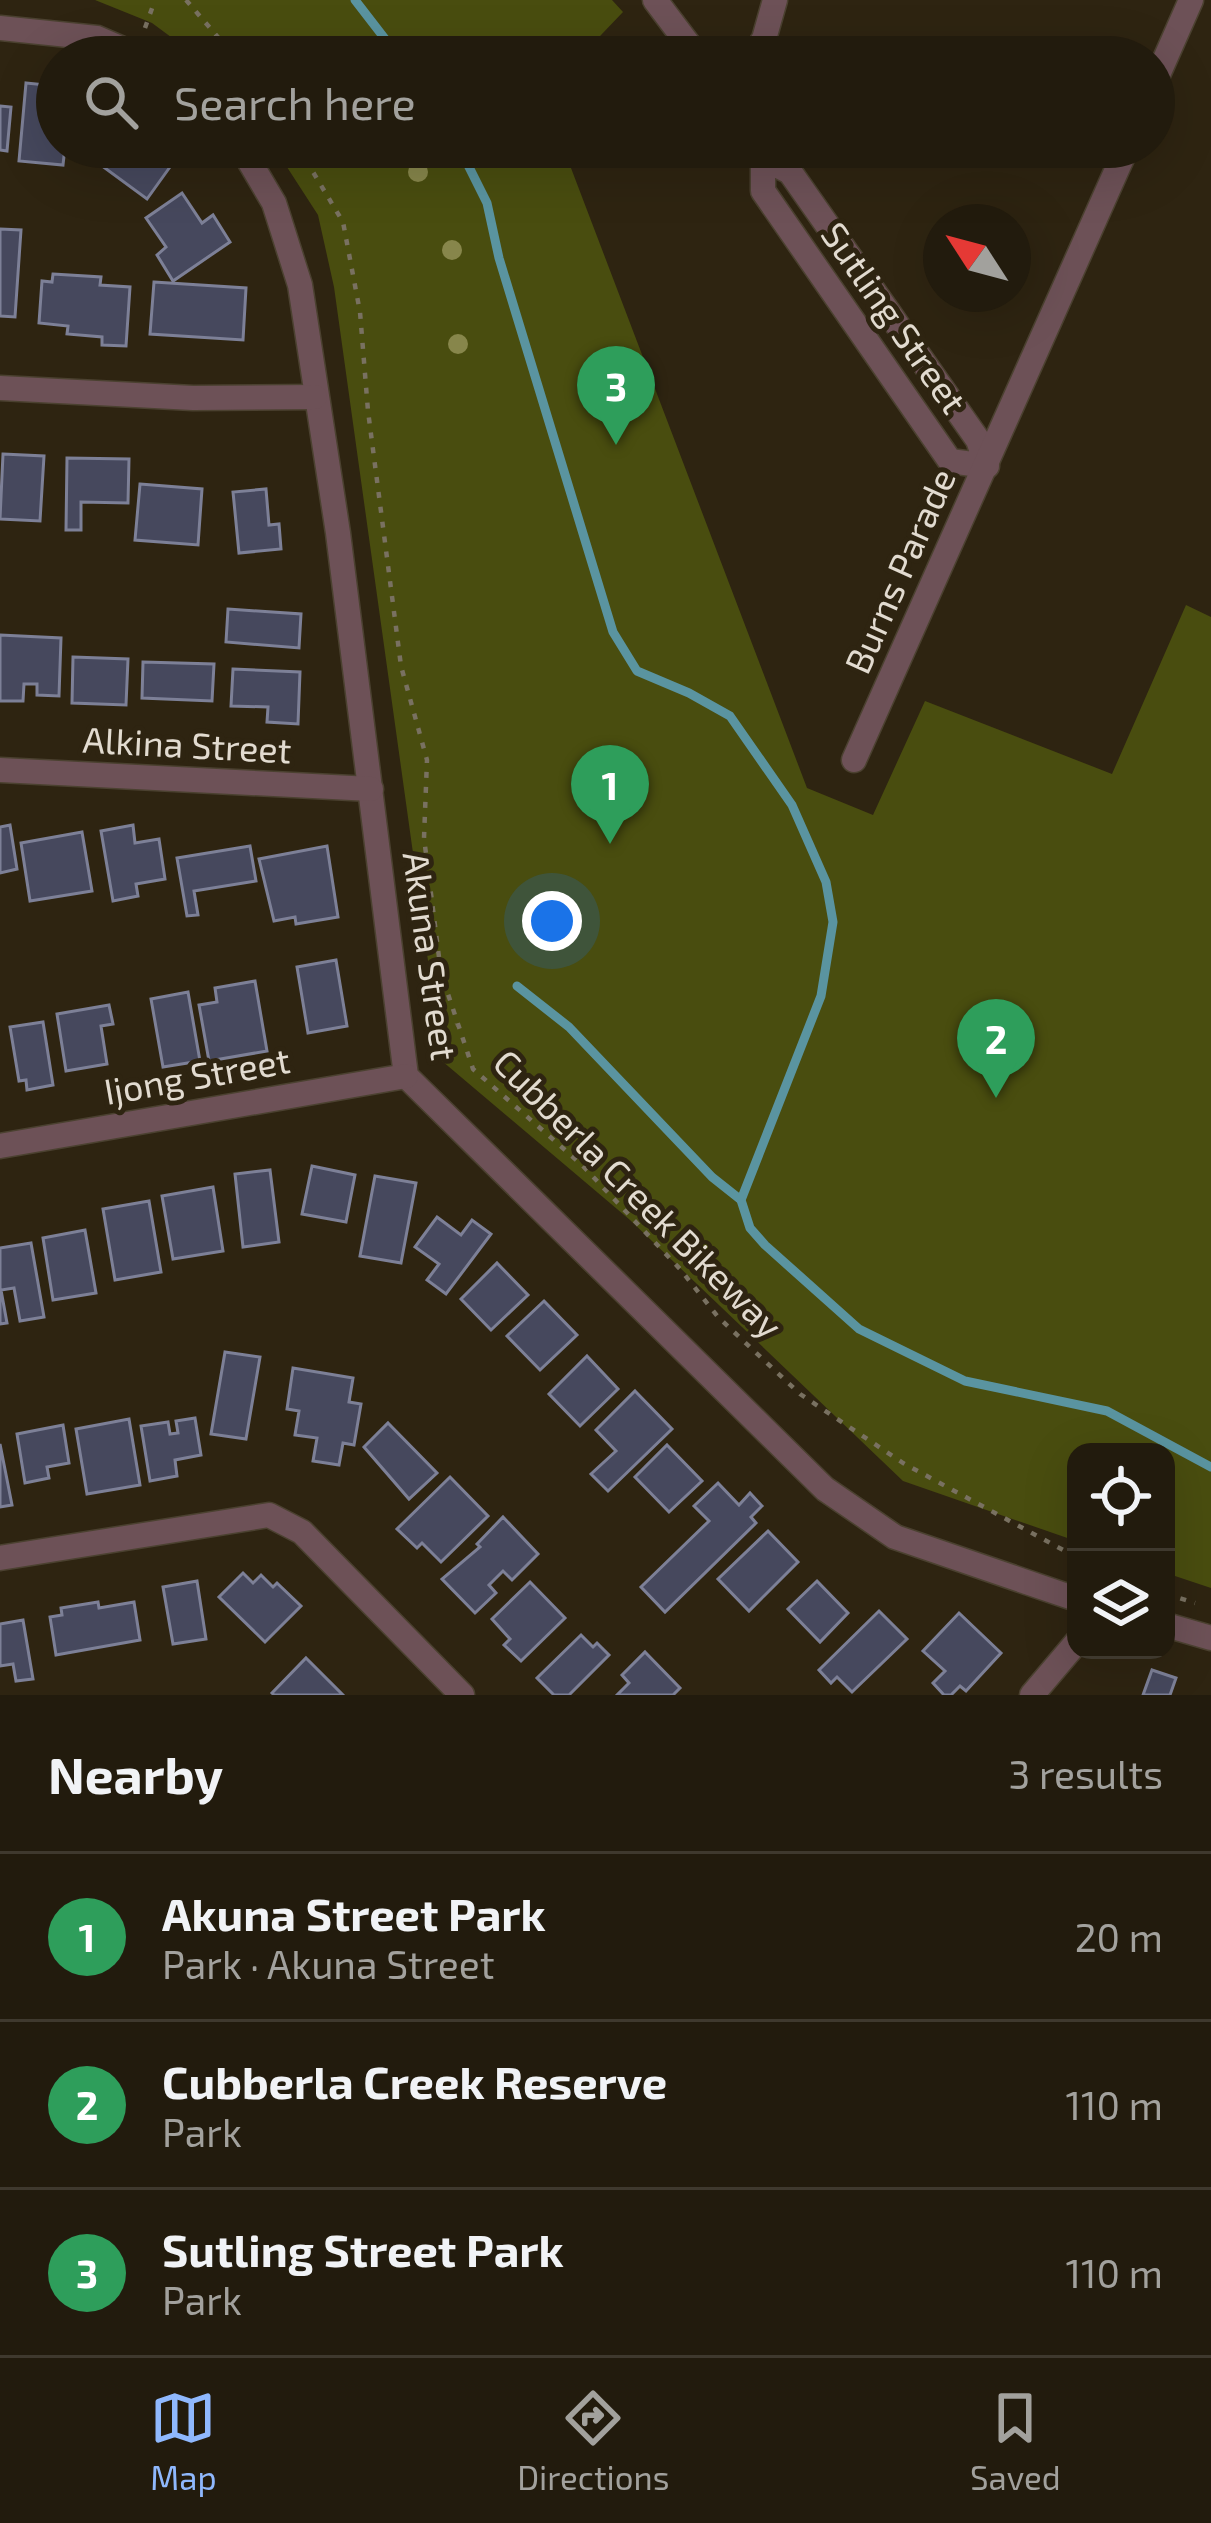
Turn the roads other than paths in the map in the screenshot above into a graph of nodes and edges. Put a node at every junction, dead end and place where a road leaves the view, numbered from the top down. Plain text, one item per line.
1 (655, 0) edge
2 (776, 0) edge
3 (1191, 0) edge
4 (0, 28) edge
5 (78, 36) edge
6 (682, 36) edge
7 (765, 36) edge
8 (1175, 36) edge
9 (253, 168) edge
10 (784, 168) edge
11 (1117, 168) edge
12 (0, 388) edge
13 (315, 397) junction
14 (987, 466) junction
15 (854, 760) dead end
16 (0, 770) edge
17 (371, 789) junction
18 (406, 1076) junction
19 (0, 1146) edge
20 (0, 1558) edge
21 (1067, 1597) edge
22 (1175, 1628) edge
23 (1211, 1638) edge
24 (1067, 1653) edge
25 (462, 1695) edge
26 (1031, 1695) edge

1 - 6 street
2 - 7 street
3 - 8 street
4 - 5 street
9 - 13 street, Akuna Street
10 - 14 street, Sutling Street
11 - 14 street, Burns Parade
12 - 13 street
13 - 17 street, Akuna Street
14 - 15 street, Burns Parade
16 - 17 street, Alkina Street
17 - 18 street, Akuna Street
18 - 19 street, Ijong Street
18 - 21 street, Akuna Street
20 - 25 street
22 - 23 street
24 - 26 street

